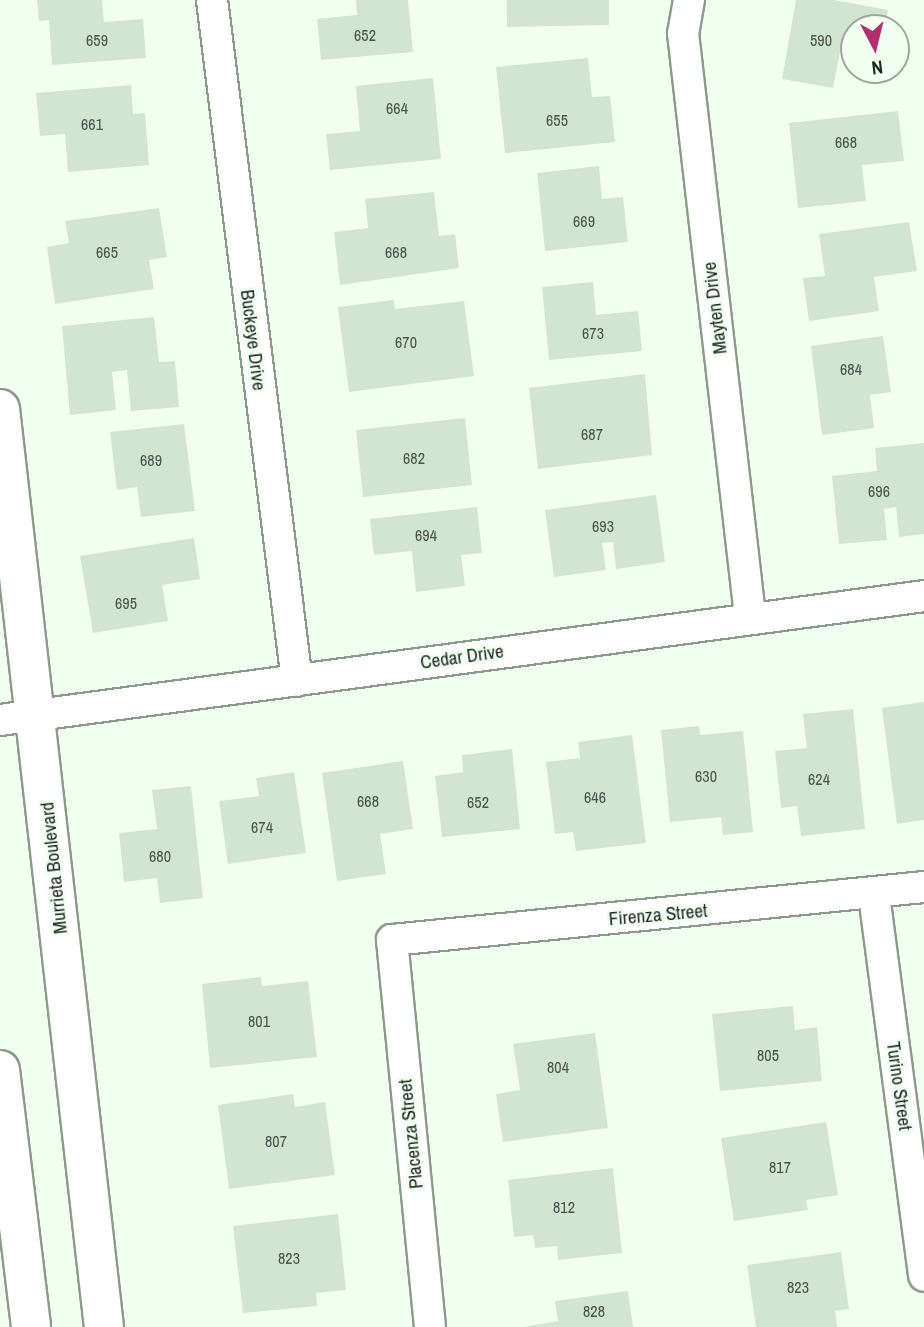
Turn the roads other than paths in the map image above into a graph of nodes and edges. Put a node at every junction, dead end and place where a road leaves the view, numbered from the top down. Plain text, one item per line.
1 (212, 0) edge
2 (690, 0) edge
3 (0, 409) edge
4 (924, 596) edge
5 (750, 616) junction
6 (297, 681) junction
7 (37, 714) junction
8 (0, 720) edge
9 (924, 887) edge
10 (874, 895) junction
11 (393, 940) joint
12 (0, 1070) edge
13 (924, 1276) edge
14 (31, 1327) edge
15 (104, 1327) edge
16 (430, 1327) edge

1 - 6 street, Buckeye Drive
2 - 5 street, Mayten Drive
3 - 7 main road, Murrieta Boulevard
4 - 5 street, Cedar Drive
5 - 6 street, Cedar Drive
6 - 7 street, Cedar Drive
7 - 8 street, Cedar Drive
7 - 15 main road, Murrieta Boulevard
9 - 10 street, Firenza Street
10 - 11 street, Firenza Street
10 - 13 street, Turino Street
11 - 16 street, Placenza Street
12 - 14 main road

